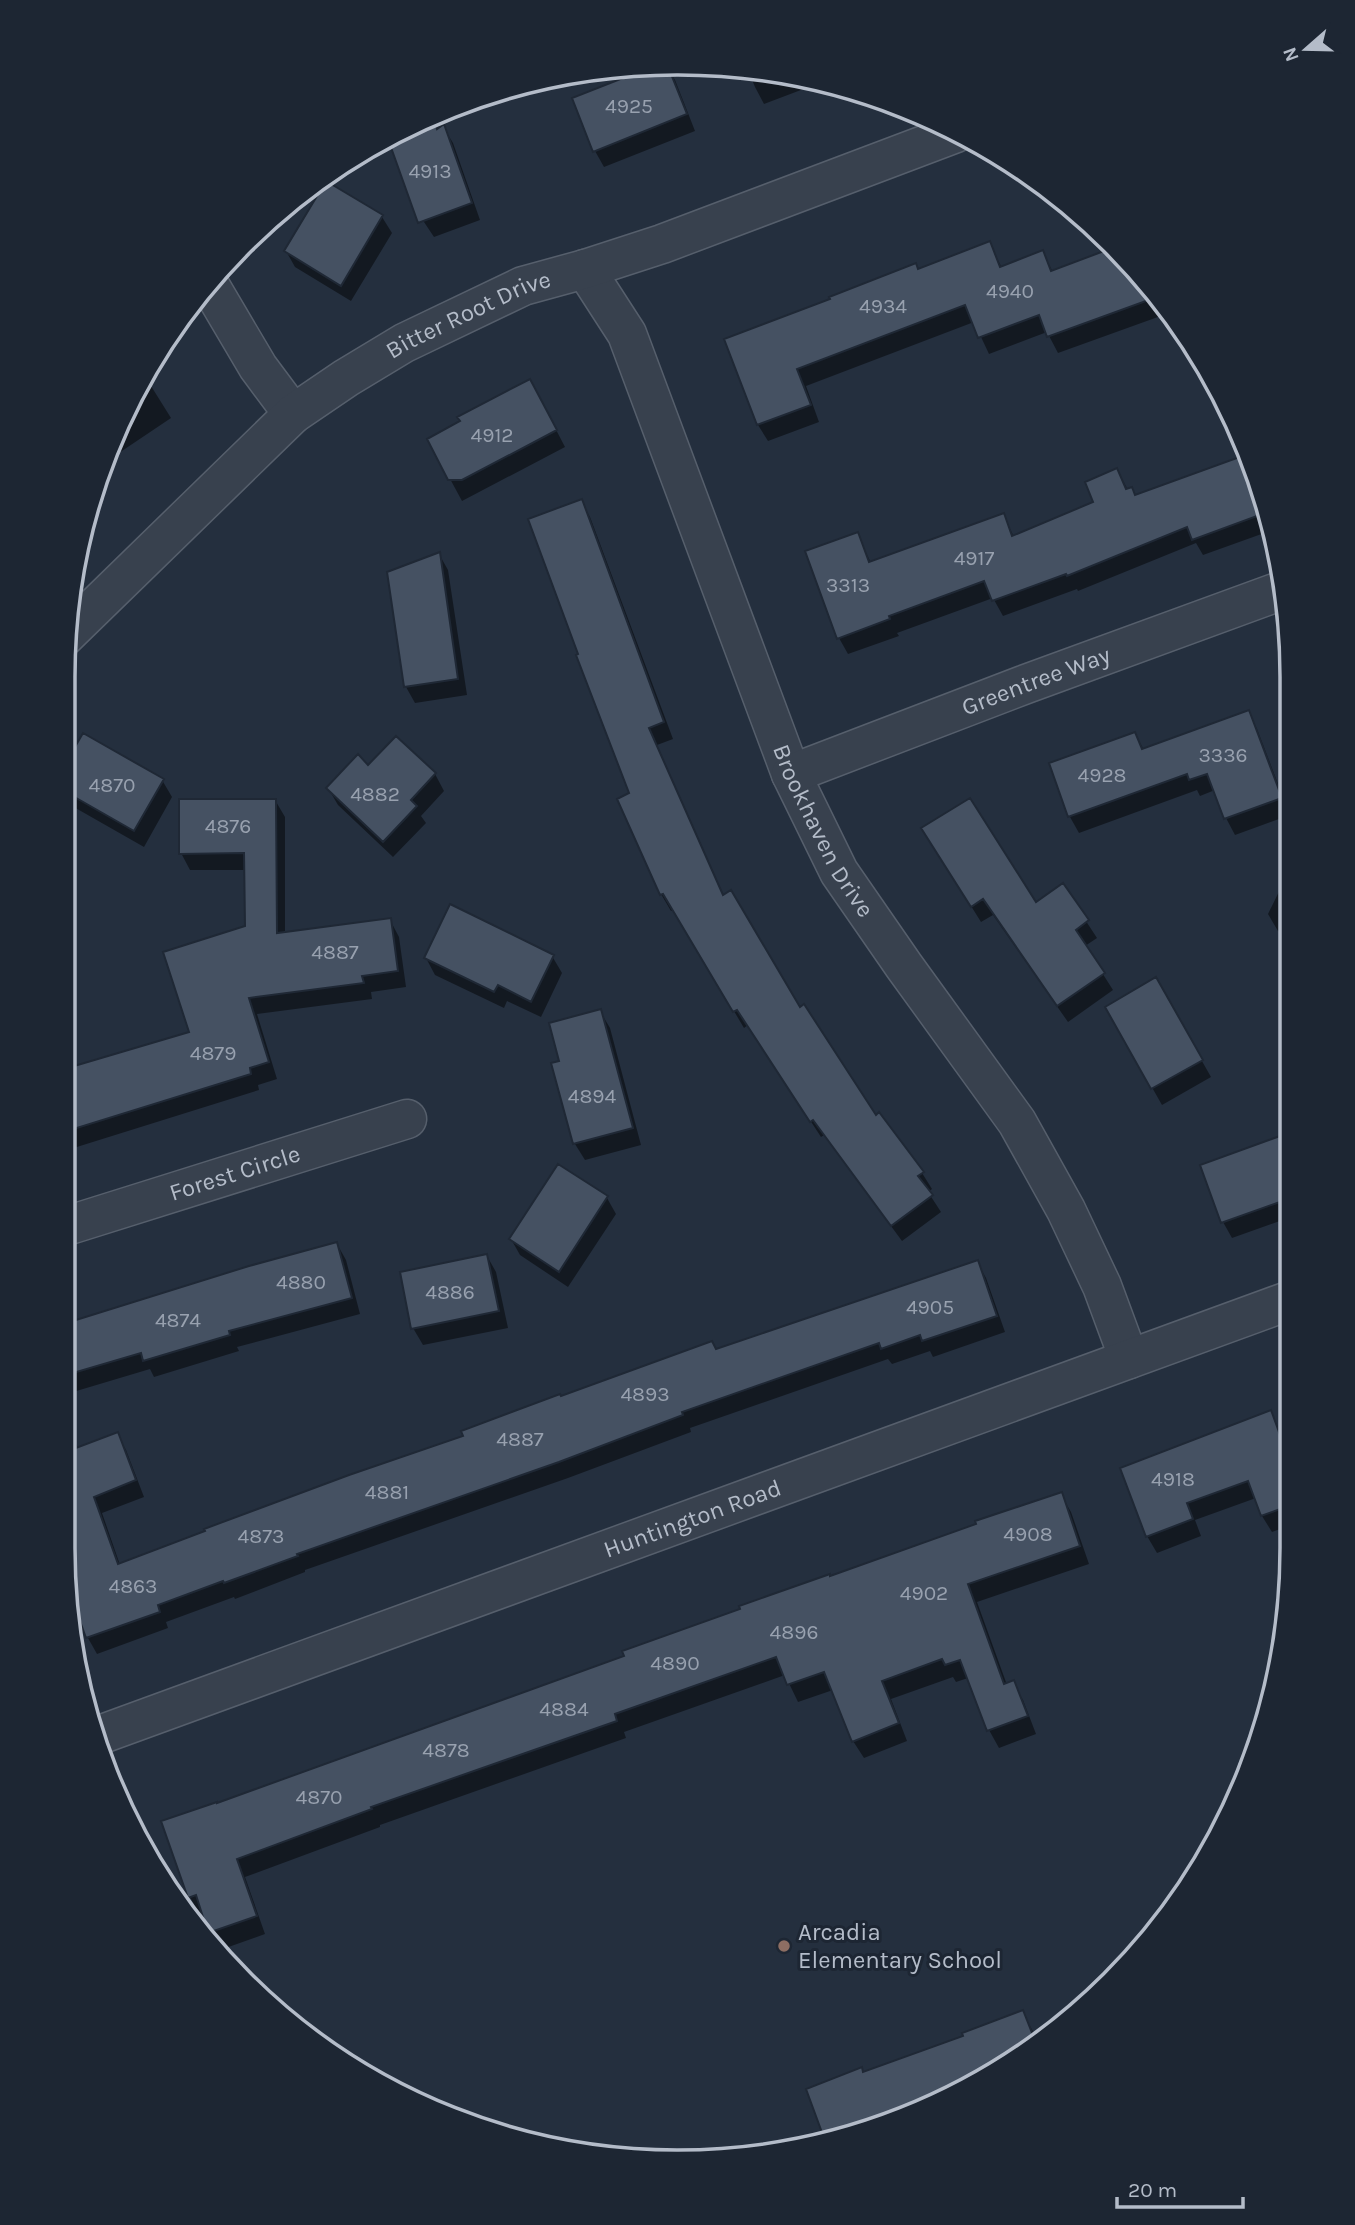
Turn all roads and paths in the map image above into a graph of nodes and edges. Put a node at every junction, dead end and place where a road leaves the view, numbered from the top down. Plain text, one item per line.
1 (945, 137) edge
2 (585, 269) junction
3 (214, 293) edge
4 (293, 414) junction
5 (1274, 593) edge
6 (78, 623) edge
7 (790, 774) junction
8 (407, 1119) dead end
9 (75, 1224) edge
10 (1280, 1304) edge
11 (1129, 1359) junction
12 (105, 1733) edge

1 - 2 street, Bitter Root Drive
2 - 4 street, Bitter Root Drive
2 - 7 street, Brookhaven Drive
3 - 4 street
4 - 6 street, Bitter Root Drive
5 - 7 street, Greentree Way
7 - 11 street, Brookhaven Drive
8 - 9 street, Forest Circle
10 - 11 street, Huntington Road
11 - 12 street, Huntington Road

